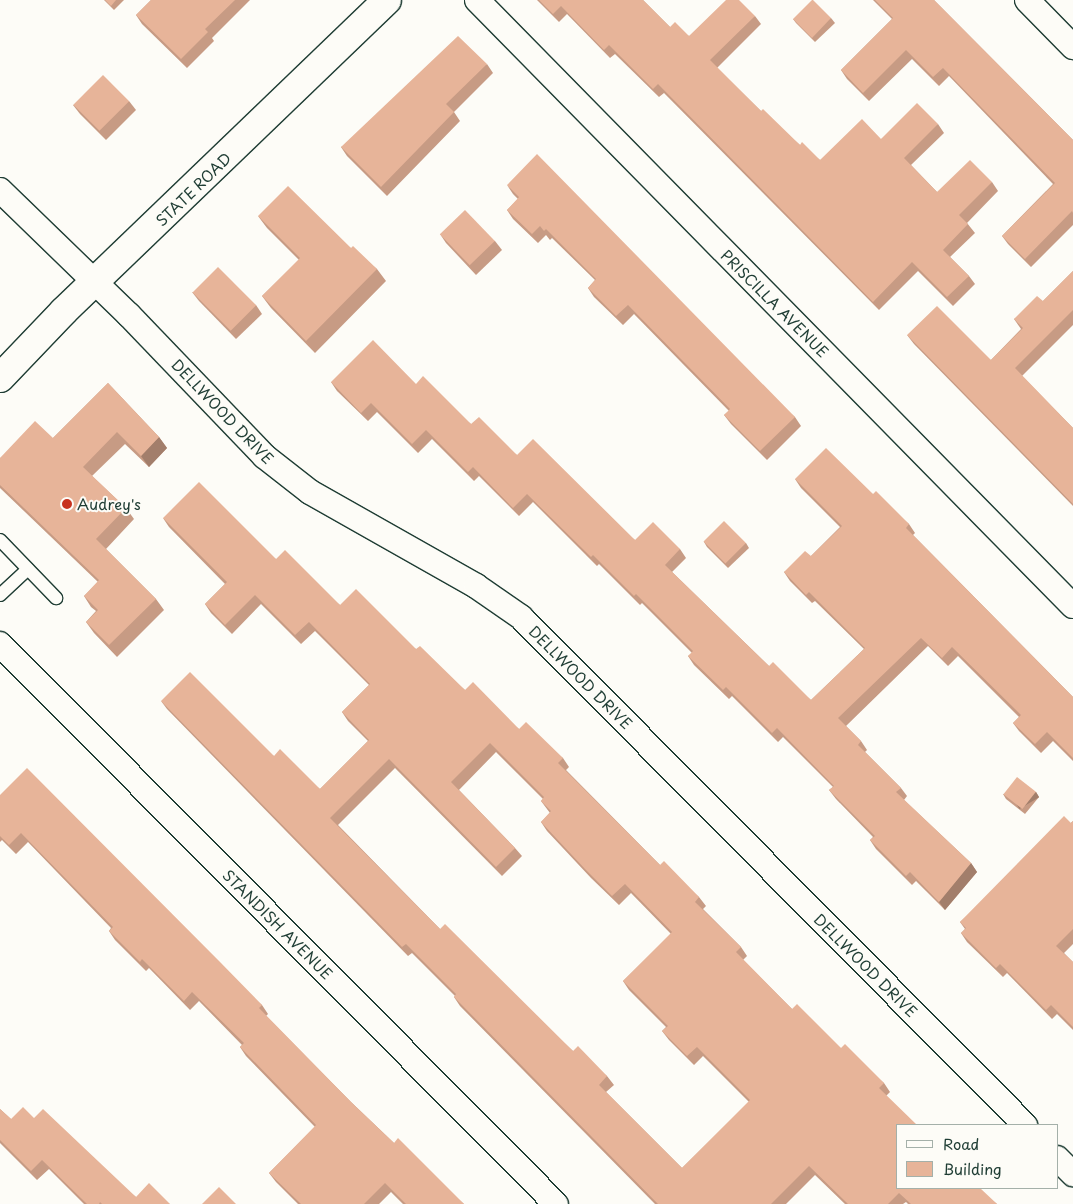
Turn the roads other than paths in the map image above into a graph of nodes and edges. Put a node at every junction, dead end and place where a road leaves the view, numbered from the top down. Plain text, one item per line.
1 (387, 0) edge
2 (477, 0) edge
3 (1026, 0) edge
4 (1073, 47) edge
5 (0, 190) edge
6 (96, 283) junction
7 (0, 378) edge
8 (0, 540) edge
9 (28, 569) junction
10 (0, 596) edge
11 (56, 598) dead end
12 (1073, 606) edge
13 (0, 644) edge
14 (1024, 1124) edge
15 (1058, 1159) edge
16 (1073, 1174) edge
17 (556, 1204) edge

1 - 6 main road, STATE ROAD
2 - 12 street, PRISCILLA AVENUE
3 - 4 street
5 - 6 street, DELLWOOD DRIVE
6 - 7 main road, STATE ROAD
6 - 14 street, DELLWOOD DRIVE
8 - 9 lane
9 - 10 lane
9 - 11 lane
13 - 17 street, STANDISH AVENUE
15 - 16 street

